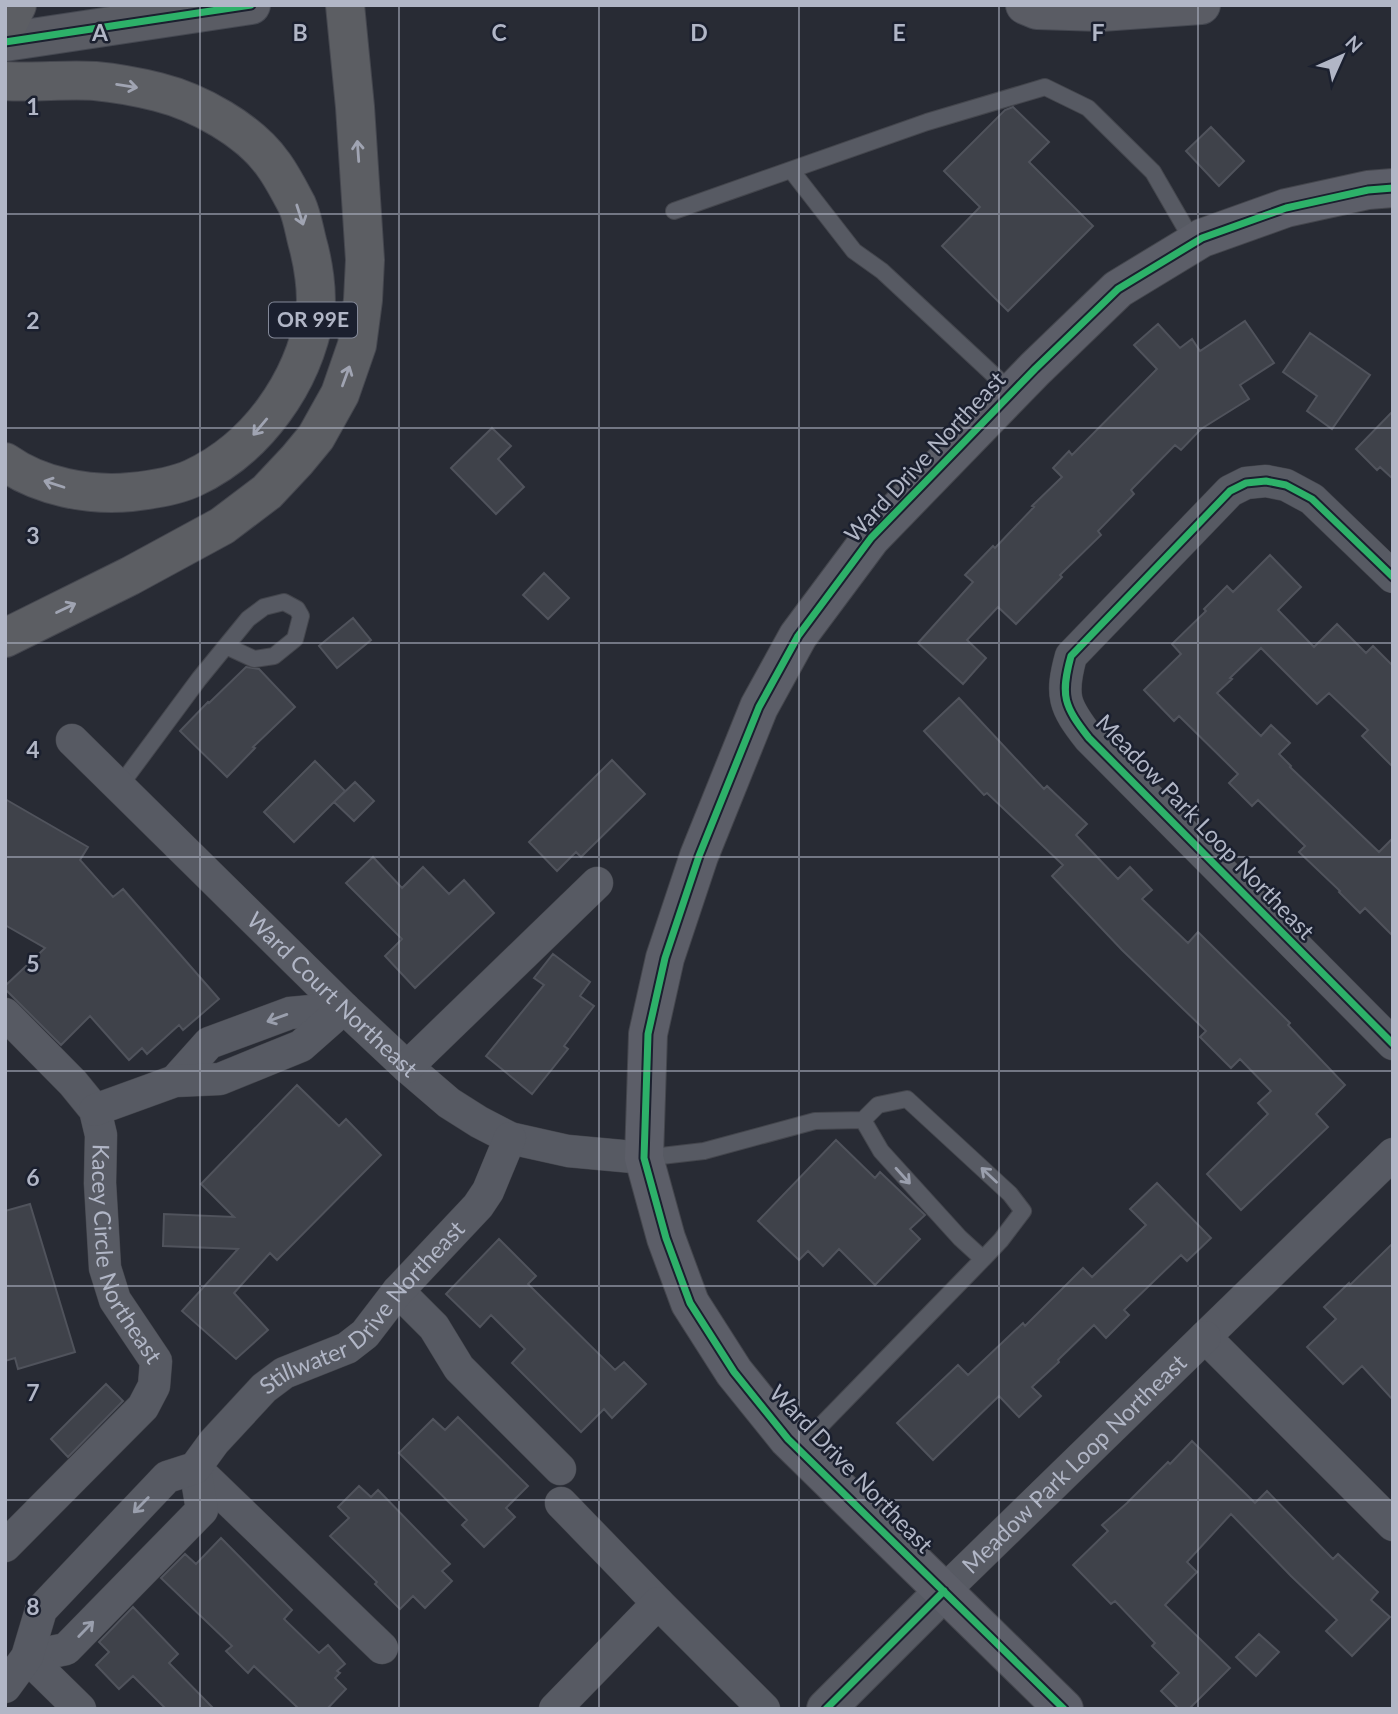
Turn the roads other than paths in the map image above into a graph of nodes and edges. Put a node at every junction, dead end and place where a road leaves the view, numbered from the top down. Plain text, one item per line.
1 (17, 5) edge
2 (251, 5) edge
3 (345, 5) edge
4 (1025, 5) edge
5 (1202, 5) edge
6 (5, 30) edge
7 (5, 42) edge
8 (5, 81) edge
9 (791, 170) junction
10 (1393, 188) edge
11 (674, 211) dead end
12 (1194, 243) junction
13 (1012, 393) junction
14 (5, 462) edge
15 (1393, 578) edge
16 (5, 638) edge
17 (226, 646) junction
18 (72, 740) dead end
19 (119, 786) junction
20 (597, 883) dead end
21 (344, 1008) junction
22 (5, 1014) edge
23 (1393, 1044) edge
24 (407, 1067) junction
25 (95, 1110) junction
26 (863, 1121) junction
27 (510, 1138) junction
28 (1393, 1154) edge
29 (644, 1158) junction
30 (984, 1259) junction
31 (398, 1291) junction
32 (1205, 1336) junction
33 (798, 1449) junction
34 (195, 1468) junction
35 (560, 1469) dead end
36 (561, 1503) dead end
37 (1393, 1525) edge
38 (5, 1546) edge
39 (944, 1591) junction
40 (658, 1603) junction
41 (382, 1648) dead end
42 (27, 1657) junction
43 (5, 1687) edge
44 (79, 1709) edge
45 (555, 1709) edge
46 (764, 1709) edge
47 (826, 1709) edge
48 (1064, 1709) edge

1 - 6 highway
2 - 7 main road
16 -> 3 highway
4 - 5 main road
8 -> 14 highway, OR 99E
9 - 11 lane
9 - 12 lane
9 - 13 lane
10 - 12 main road, Ward Drive Northeast
12 - 13 main road, Ward Drive Northeast
13 - 29 main road, Ward Drive Northeast
15 - 23 street, Meadow Park Loop Northeast
17 - 17 lane
17 - 19 lane
18 - 19 street, Ward Court Northeast
19 - 21 street, Ward Court Northeast
20 - 24 street
21 - 24 street, Ward Court Northeast
21 - 25 street, Kacey Circle Northeast
22 - 25 street, Kacey Circle Northeast
24 - 27 street, Ward Court Northeast
25 - 38 street, Kacey Circle Northeast
26 - 29 lane
26 -> 30 lane
30 -> 26 lane
27 - 29 street, Ward Court Northeast
27 - 31 street, Stillwater Drive Northeast
28 - 32 street, Meadow Park Loop Northeast
29 - 33 main road, Ward Drive Northeast
30 - 33 lane
31 - 34 street, Stillwater Drive Northeast
31 - 35 street
32 - 37 street, Meadow Park Loop Northeast
32 - 39 street, Meadow Park Loop Northeast
33 - 39 main road, Ward Drive Northeast
34 - 41 street
34 -> 42 street
42 -> 34 street
36 - 40 street
39 - 47 street
39 - 48 main road, Ward Drive Northeast
40 - 45 street
40 - 46 street
42 - 43 street
42 - 44 street

